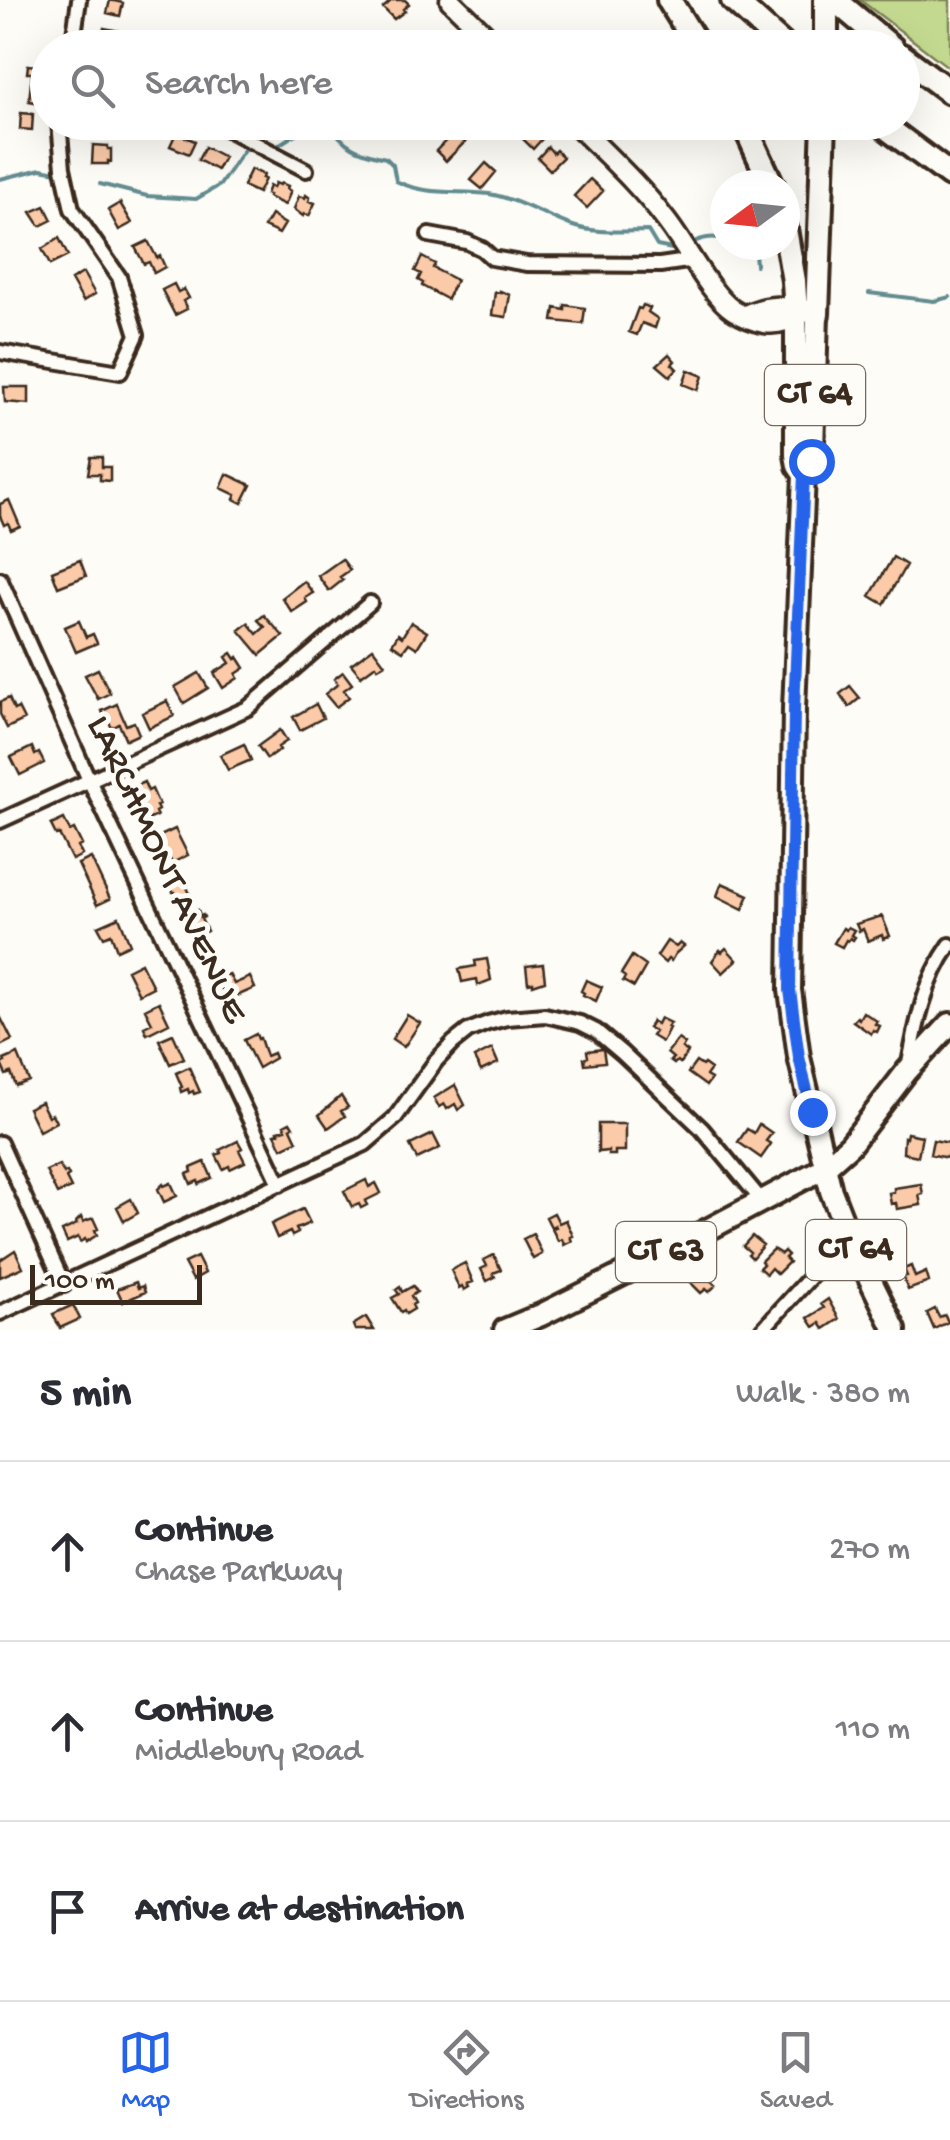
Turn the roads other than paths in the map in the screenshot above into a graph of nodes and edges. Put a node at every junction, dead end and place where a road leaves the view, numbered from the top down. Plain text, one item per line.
1 (79, 0) edge
2 (450, 0) edge
3 (669, 0) edge
4 (734, 0) edge
5 (826, 0) edge
6 (835, 0) edge
7 (75, 30) edge
8 (481, 30) edge
9 (688, 30) edge
10 (766, 30) edge
11 (826, 30) edge
12 (871, 30) edge
13 (920, 70) edge
14 (950, 92) edge
15 (61, 140) edge
16 (248, 140) edge
17 (592, 140) edge
18 (751, 140) edge
19 (823, 140) edge
20 (903, 140) edge
21 (306, 170) dead end
22 (765, 170) edge
23 (950, 176) edge
24 (429, 236) dead end
25 (688, 251) junction
26 (790, 260) edge
27 (807, 314) junction
28 (0, 352) edge
29 (0, 579) edge
30 (370, 603) dead end
31 (89, 780) junction
32 (0, 821) edge
33 (950, 944) edge
34 (950, 1024) edge
35 (907, 1071) junction
36 (0, 1143) edge
37 (824, 1168) junction
38 (280, 1184) junction
39 (762, 1201) junction
40 (835, 1250) dead end
41 (64, 1285) junction
42 (0, 1313) edge
43 (505, 1330) edge
44 (762, 1330) edge
45 (895, 1330) edge

1 - 7 street
2 - 8 main road
3 - 9 highway
4 - 10 highway
5 - 11 highway
6 - 12 highway
13 - 14 highway
15 - 28 street
16 - 21 street
17 - 25 main road
18 - 22 highway
19 - 27 highway, CT 64
20 - 23 highway
24 - 25 street
25 - 27 main road
26 - 27 highway, CT 64
27 - 37 main road, CT 64
29 - 31 street, LARCHMONT AVENUE
30 - 31 street
31 - 32 street
31 - 38 street, LARCHMONT AVENUE
33 - 35 street
34 - 35 main road, CT 63
35 - 37 main road, CT 63
36 - 41 street
37 - 39 main road, CT 63
37 - 45 main road, CT 64
38 - 39 street
38 - 41 street
39 - 43 main road, CT 63
40 - 44 street
41 - 42 street

